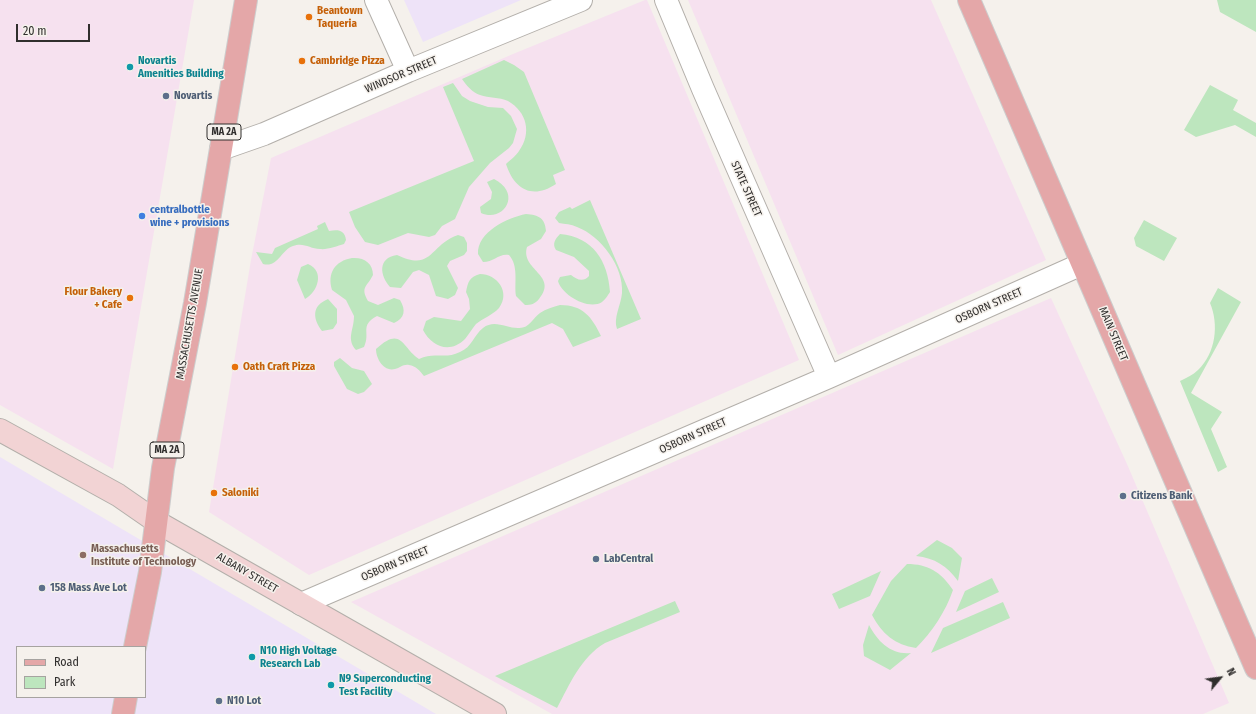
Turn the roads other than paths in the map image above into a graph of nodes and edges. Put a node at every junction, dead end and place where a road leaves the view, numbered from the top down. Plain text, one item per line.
1 (246, 0) edge
2 (376, 0) edge
3 (581, 0) edge
4 (666, 0) edge
5 (970, 0) edge
6 (408, 71) junction
7 (221, 149) junction
8 (1082, 264) junction
9 (829, 377) junction
10 (0, 430) edge
11 (157, 522) junction
12 (301, 604) junction
13 (135, 646) edge
14 (1256, 668) edge
15 (126, 698) edge
16 (123, 714) edge
17 (495, 714) edge

1 - 7 main road, MASSACHUSETTS AVENUE / MA 2A
2 - 6 street
3 - 6 street, WINDSOR STREET
4 - 9 street, STATE STREET
5 - 8 main road, MAIN STREET
6 - 7 street, WINDSOR STREET
7 - 11 main road, MASSACHUSETTS AVENUE / MA 2A
8 - 9 street, OSBORN STREET
8 - 14 main road, MAIN STREET
9 - 12 street, OSBORN STREET
10 - 11 main road, ALBANY STREET
11 - 12 main road, ALBANY STREET
11 - 13 main road, MASSACHUSETTS AVENUE / MA 2A
12 - 17 main road, ALBANY STREET
15 - 16 main road

